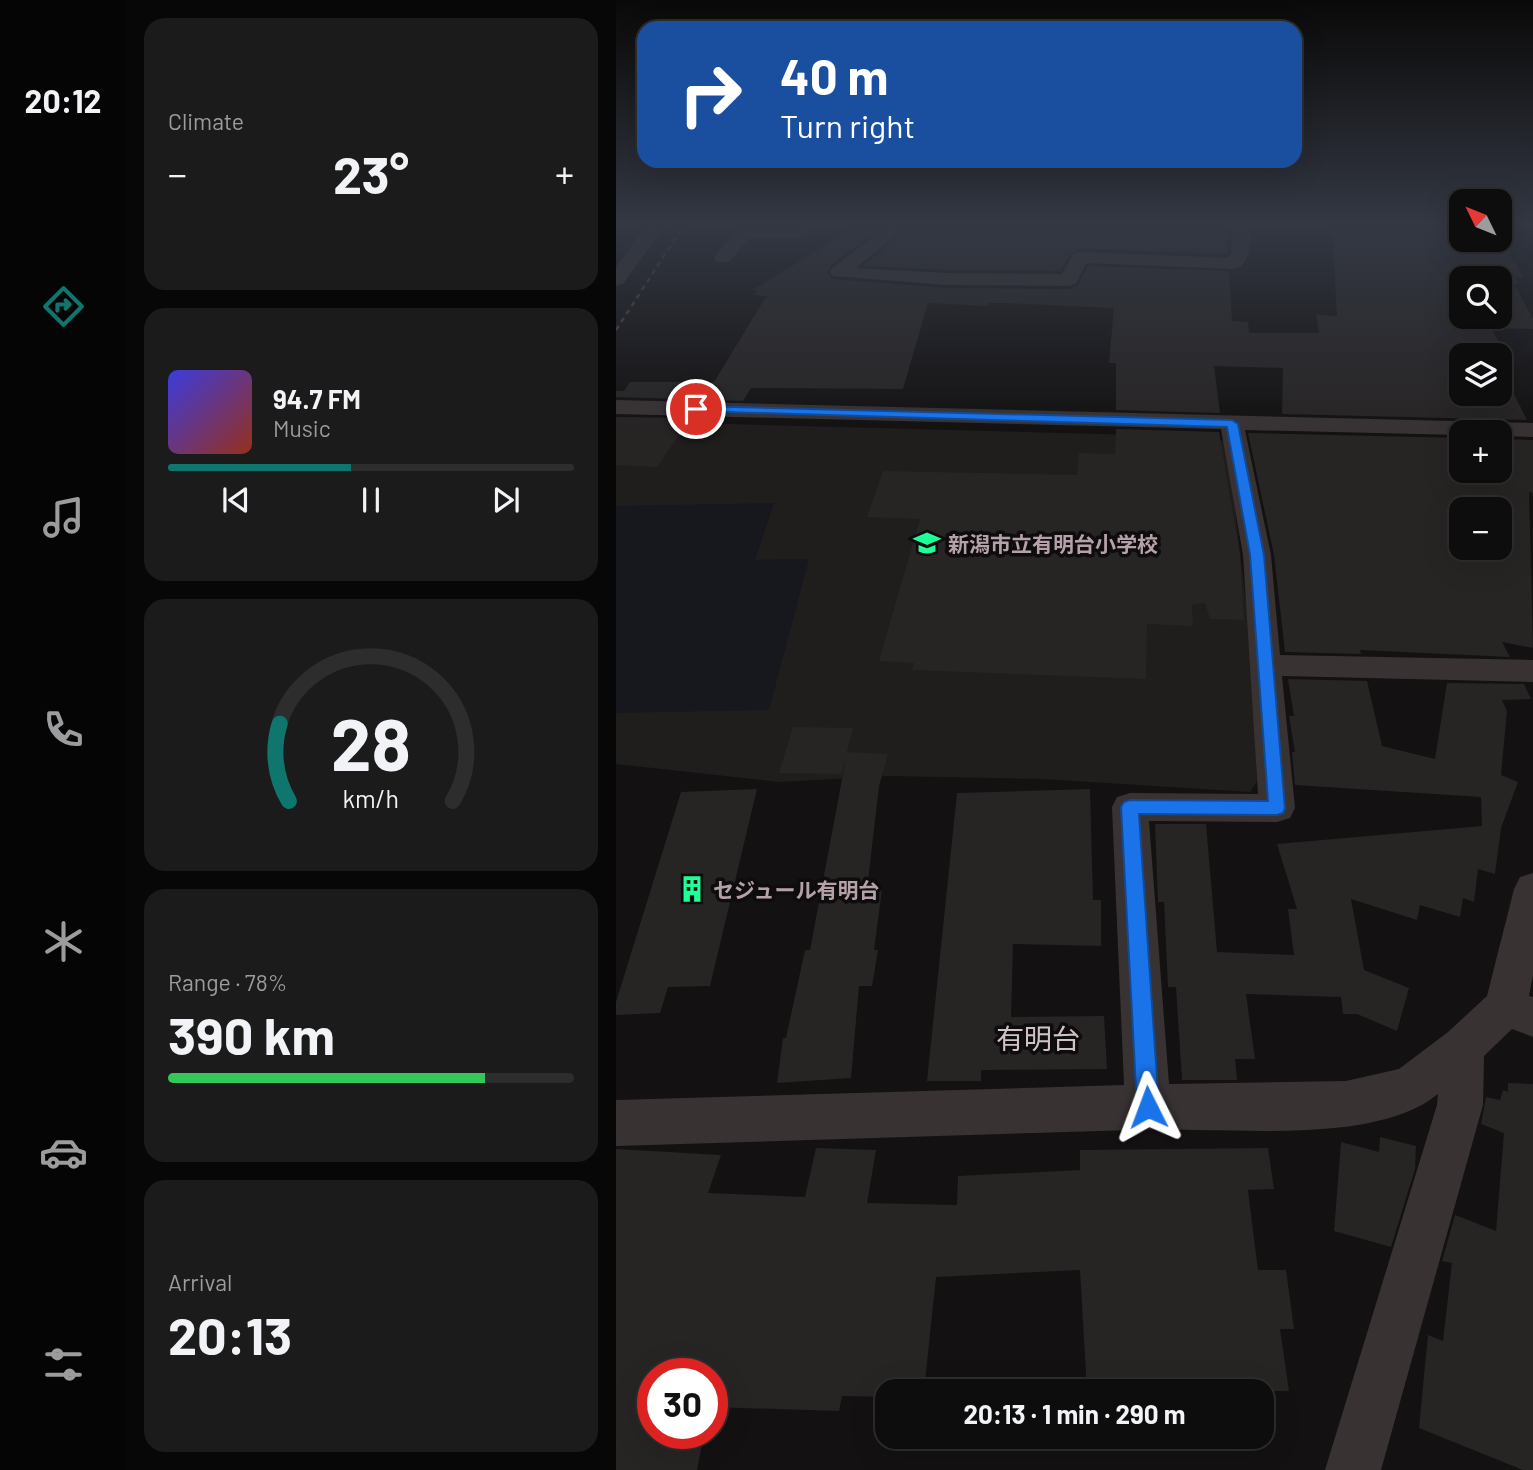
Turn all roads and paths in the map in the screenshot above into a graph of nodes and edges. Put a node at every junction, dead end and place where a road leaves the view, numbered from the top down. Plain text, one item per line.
1 (616, 407) edge
2 (1232, 424) junction
3 (1533, 430) edge
4 (1265, 664) junction
5 (1533, 671) edge
6 (1533, 890) edge
7 (1519, 1012) edge
8 (1463, 1047) junction
9 (1148, 1107) junction
10 (616, 1123) edge
11 (1353, 1470) edge

1 - 2 street
2 - 3 street
2 - 4 street
4 - 5 street
4 - 9 street
6 - 7 street
7 - 8 street
8 - 9 street
8 - 11 street
9 - 10 street

